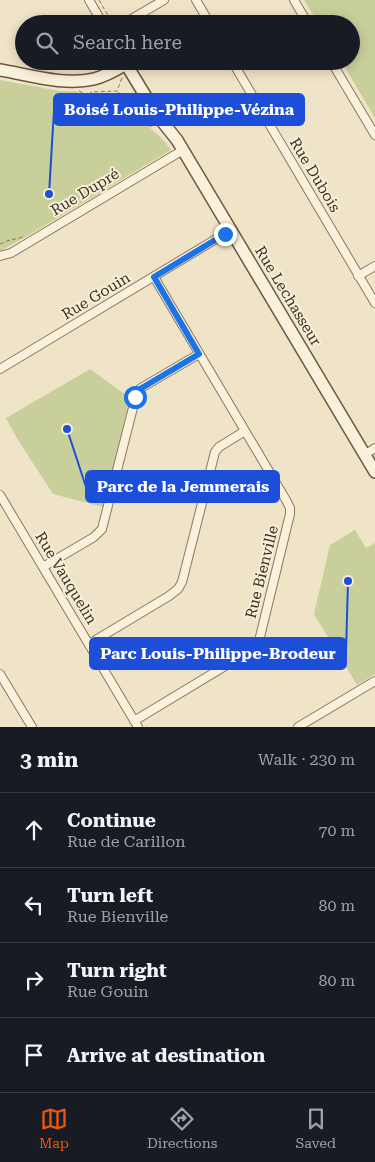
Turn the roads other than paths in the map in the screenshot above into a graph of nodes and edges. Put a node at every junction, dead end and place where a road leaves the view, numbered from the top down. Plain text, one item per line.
1 (88, 0) edge
2 (164, 0) edge
3 (196, 0) edge
4 (294, 0) edge
5 (97, 15) edge
6 (138, 15) edge
7 (205, 15) edge
8 (303, 15) edge
9 (0, 70) edge
10 (117, 70) edge
11 (126, 70) edge
12 (237, 70) edge
13 (336, 70) edge
14 (375, 135) edge
15 (183, 150) junction
16 (231, 230) junction
17 (0, 256) edge
18 (375, 266) edge
19 (358, 276) junction
20 (154, 277) junction
21 (375, 303) edge
22 (199, 354) junction
23 (0, 368) edge
24 (245, 431) junction
25 (375, 448) edge
26 (364, 455) junction
27 (375, 472) edge
28 (0, 495) edge
29 (42, 567) junction
30 (89, 644) junction
31 (0, 674) edge
32 (375, 681) edge
33 (136, 724) edge
34 (32, 727) edge
35 (298, 727) edge

1 - 5 street
2 - 6 street
3 - 7 street
4 - 8 street
9 - 10 street
11 - 15 street, Rue Lechasseur
12 - 19 street, Rue Dubois
13 - 14 street
15 - 16 street, Rue Lechasseur
15 - 17 street, Rue Dupré
16 - 20 street, Rue Gouin
16 - 26 street, Rue Lechasseur
18 - 19 street
19 - 21 street, Rue Dubois
20 - 22 street, Rue Bienville
20 - 23 street, Rue Gouin
22 - 24 street, Rue Bienville
22 - 29 street
24 - 30 street
24 - 33 street, Rue Bienville
25 - 26 street
26 - 27 street, Rue Lechasseur
28 - 29 street, Rue Vauquelin
29 - 30 street, Rue Vauquelin
30 - 33 street, Rue Vauquelin
31 - 34 street
32 - 35 street

